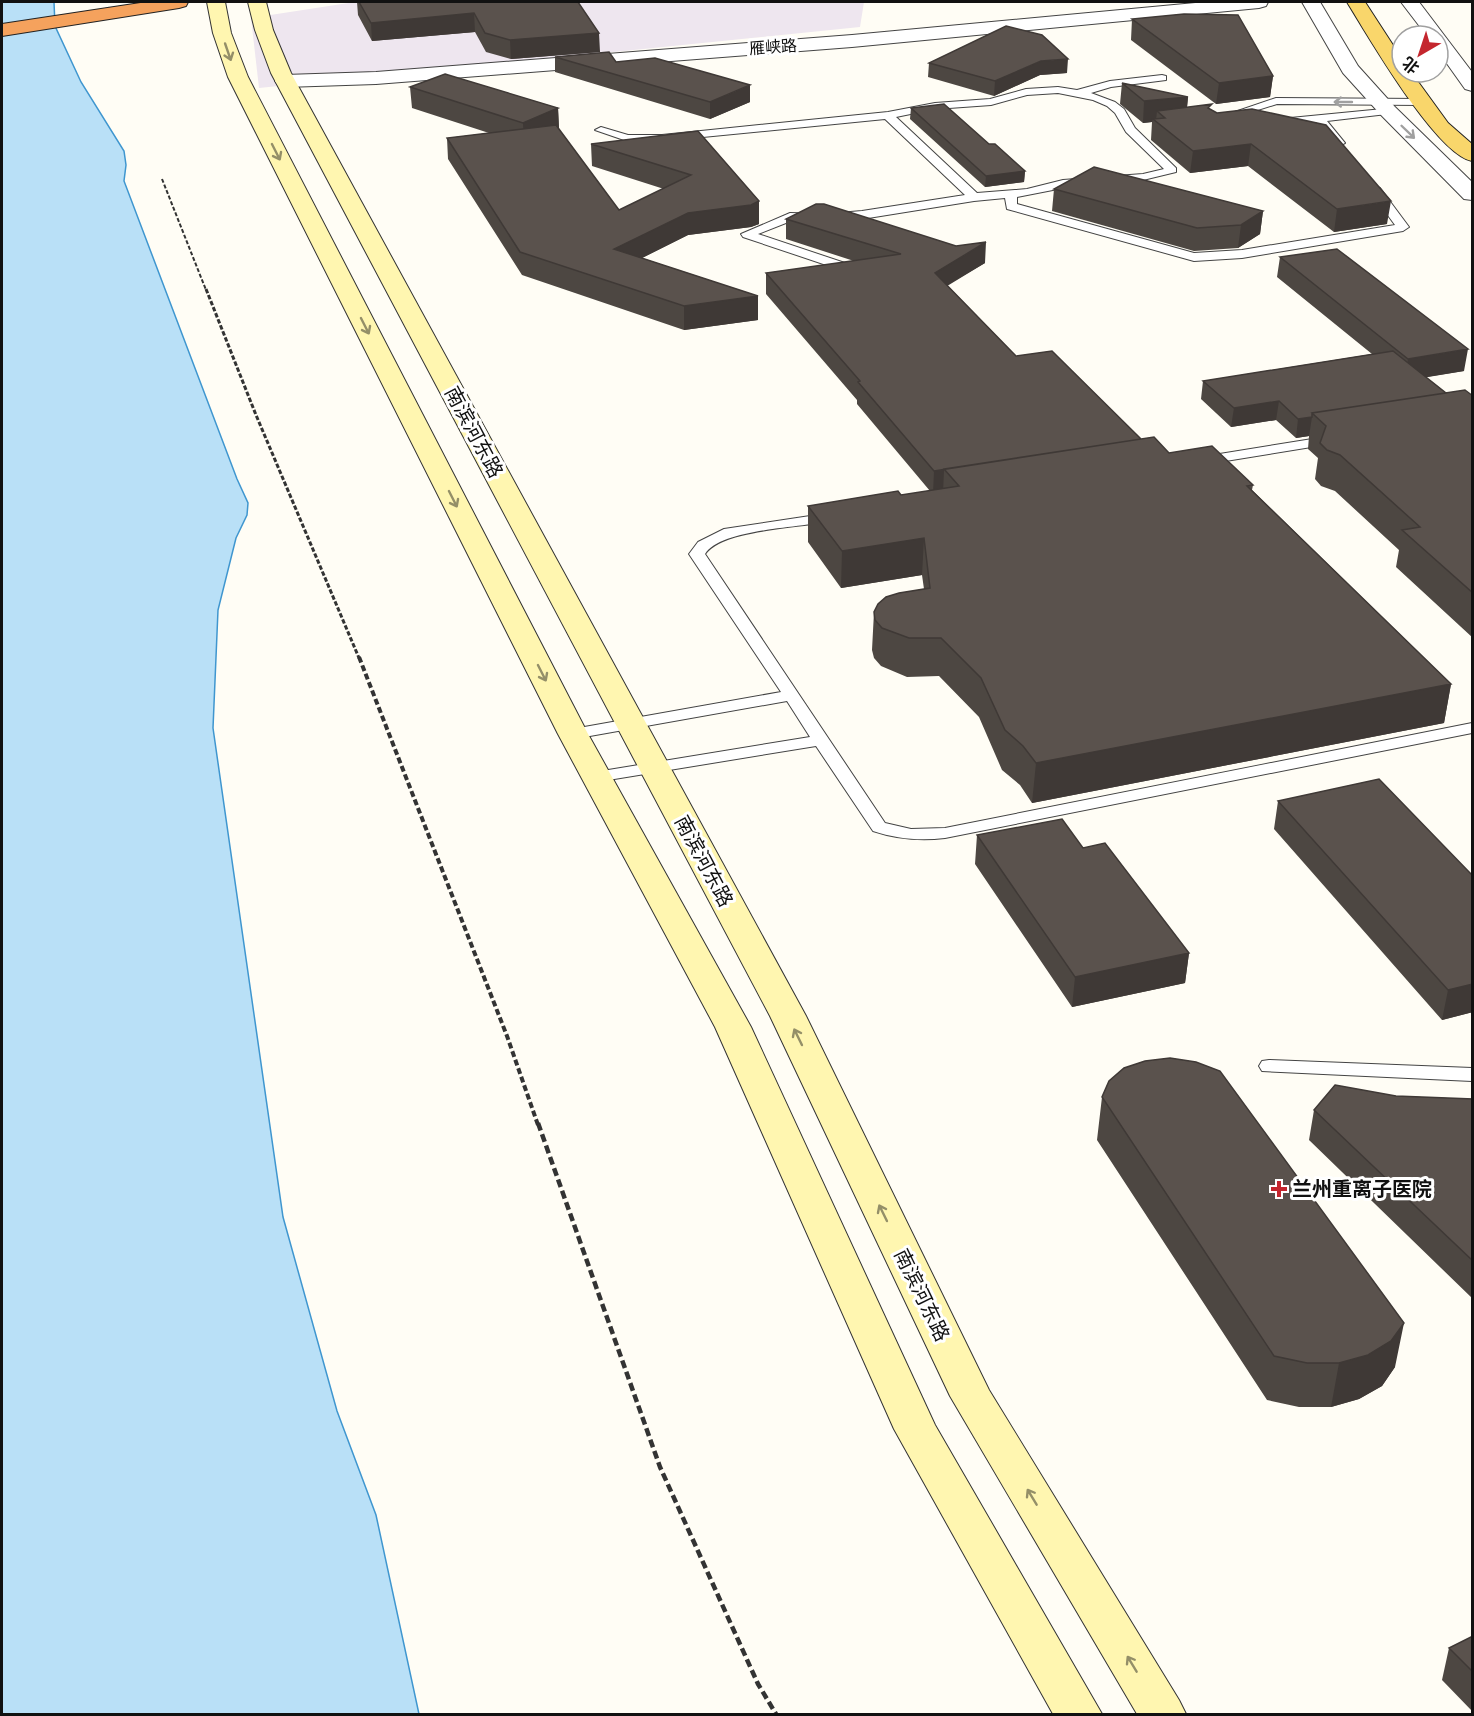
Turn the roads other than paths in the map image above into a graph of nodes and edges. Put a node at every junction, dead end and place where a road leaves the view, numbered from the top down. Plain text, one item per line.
1 (125, 2) edge
2 (179, 2) edge
3 (216, 2) edge
4 (257, 2) edge
5 (1259, 2) edge
6 (1311, 2) edge
7 (1356, 2) edge
8 (1410, 2) edge
9 (2, 21) edge
10 (1427, 24) edge
11 (2, 30) edge
12 (1450, 54) edge
13 (1162, 78) dead end
14 (1473, 85) edge
15 (289, 88) junction
16 (1078, 93) junction
17 (249, 100) junction
18 (1423, 102) junction
19 (1383, 107) junction
20 (888, 115) junction
21 (1320, 119) junction
22 (1262, 124) edge
23 (1239, 126) edge
24 (601, 130) dead end
25 (1347, 155) edge
26 (1473, 155) edge
27 (1368, 182) edge
28 (1011, 194) junction
29 (1473, 194) edge
30 (974, 197) junction
31 (866, 274) edge
32 (1343, 438) edge
33 (1190, 463) edge
34 (840, 516) edge
35 (791, 695) junction
36 (631, 724) junction
37 (1473, 728) edge
38 (573, 734) junction
39 (821, 740) junction
40 (654, 767) junction
41 (596, 777) junction
42 (1269, 1066) dead end
43 (1473, 1075) edge
44 (1078, 1714) edge
45 (1162, 1714) edge

1 - 9 highway
2 - 11 highway
3 -> 17 main road
4 - 15 main road, 南滨河东路
5 - 15 street, 雁峡路
6 - 19 street
7 - 18 main road
8 - 10 street
12 - 14 street
13 - 16 lane
15 - 17 main road
15 - 36 main road, 南滨河东路
16 - 20 lane
16 - 28 lane
17 -> 38 main road
18 - 19 lane
18 - 26 main road
19 - 21 lane
19 -> 23 lane
19 -> 29 street
20 - 24 lane
20 - 30 lane
21 - 22 lane
21 - 25 lane
27 - 28 lane
28 - 30 lane
30 - 31 lane
32 - 33 lane
34 - 35 lane
35 - 36 lane
35 - 39 lane
36 - 38 lane
36 - 40 main road, 南滨河东路
37 - 39 lane
38 - 41 main road
39 - 40 lane
40 - 41 lane
45 -> 40 main road, 南滨河东路
41 - 44 main road
42 - 43 lane

